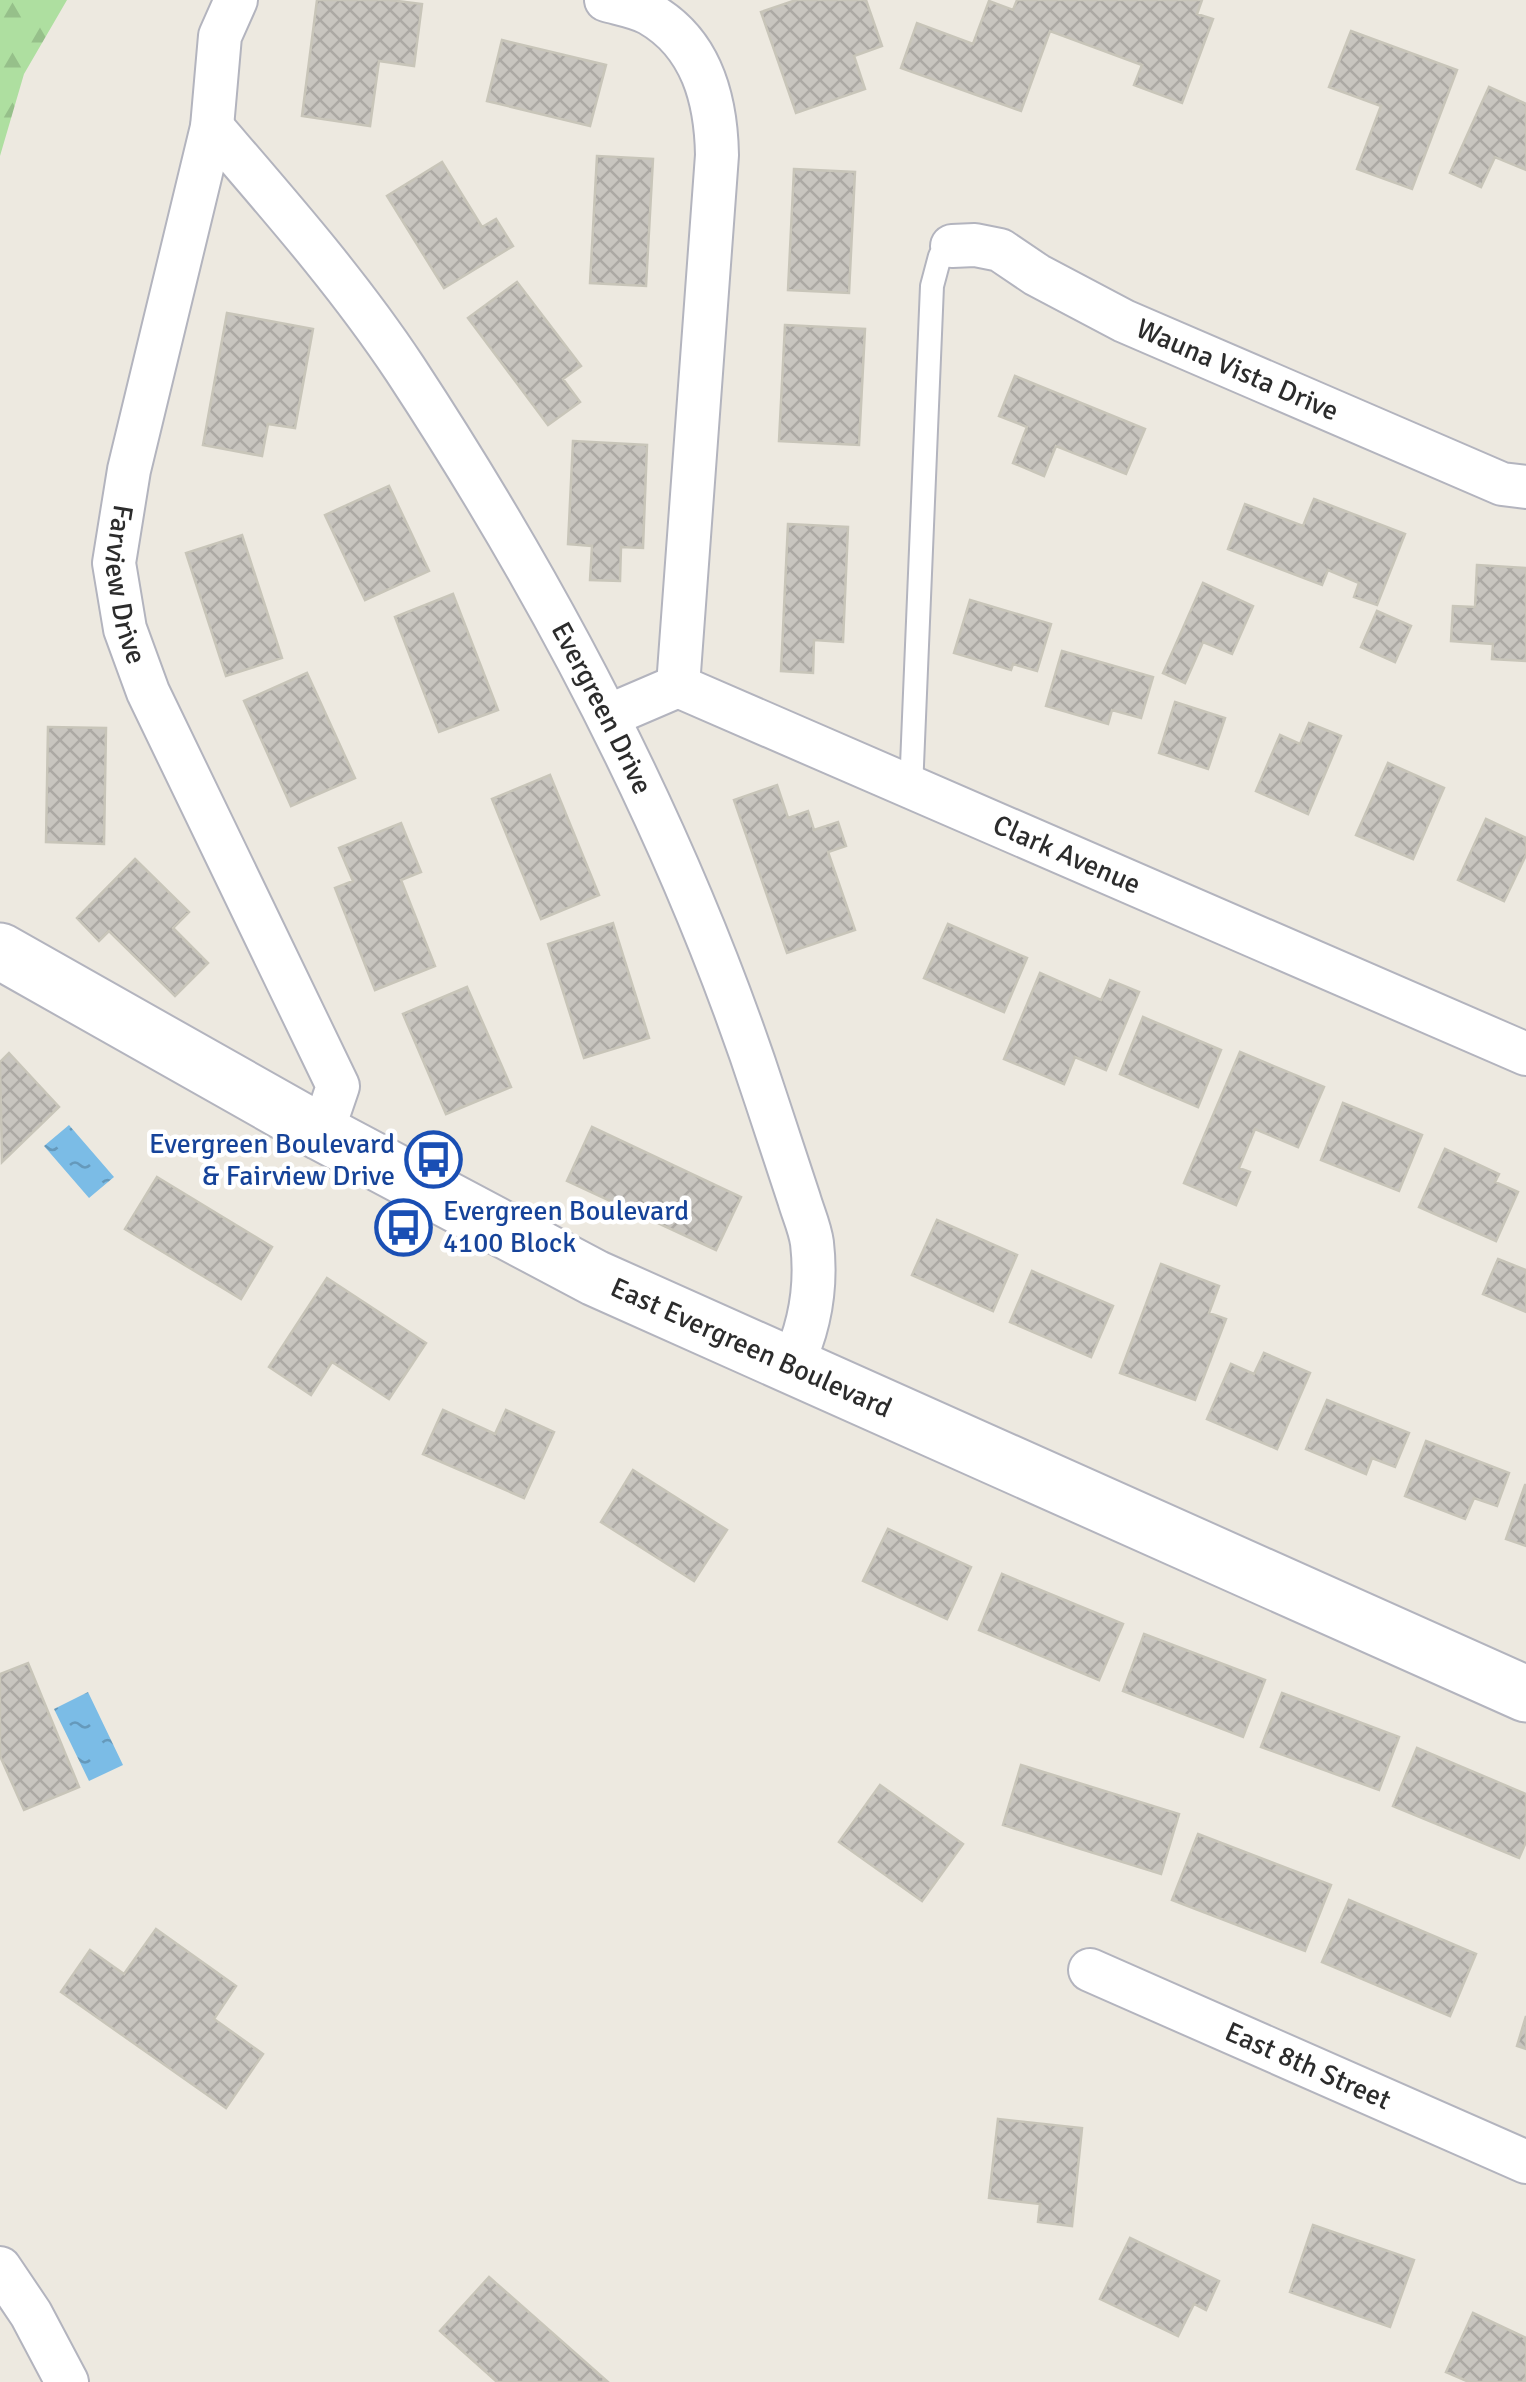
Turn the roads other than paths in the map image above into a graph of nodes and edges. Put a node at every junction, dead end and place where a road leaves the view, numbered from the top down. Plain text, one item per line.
1 (236, 0) edge
2 (606, 0) edge
3 (212, 127) junction
4 (952, 246) joint
5 (1526, 487) edge
6 (678, 686) junction
7 (608, 716) junction
8 (911, 788) junction
9 (0, 951) edge
10 (1526, 1054) edge
11 (322, 1133) junction
12 (792, 1367) junction
13 (1526, 1694) edge
14 (1090, 1970) dead end
15 (1526, 2162) edge
16 (0, 2268) edge
17 (67, 2382) edge

1 - 3 street, Farview Drive
2 - 6 street
3 - 7 street, Evergreen Drive
3 - 11 street, Farview Drive
4 - 5 street, Wauna Vista Drive
4 - 8 lane
6 - 7 street
6 - 8 street, Clark Avenue
7 - 12 street, Evergreen Drive
8 - 10 street, Clark Avenue
9 - 11 street, East Evergreen Boulevard
11 - 12 street, East Evergreen Boulevard
12 - 13 street, East Evergreen Boulevard
14 - 15 street, East 8th Street
16 - 17 street

